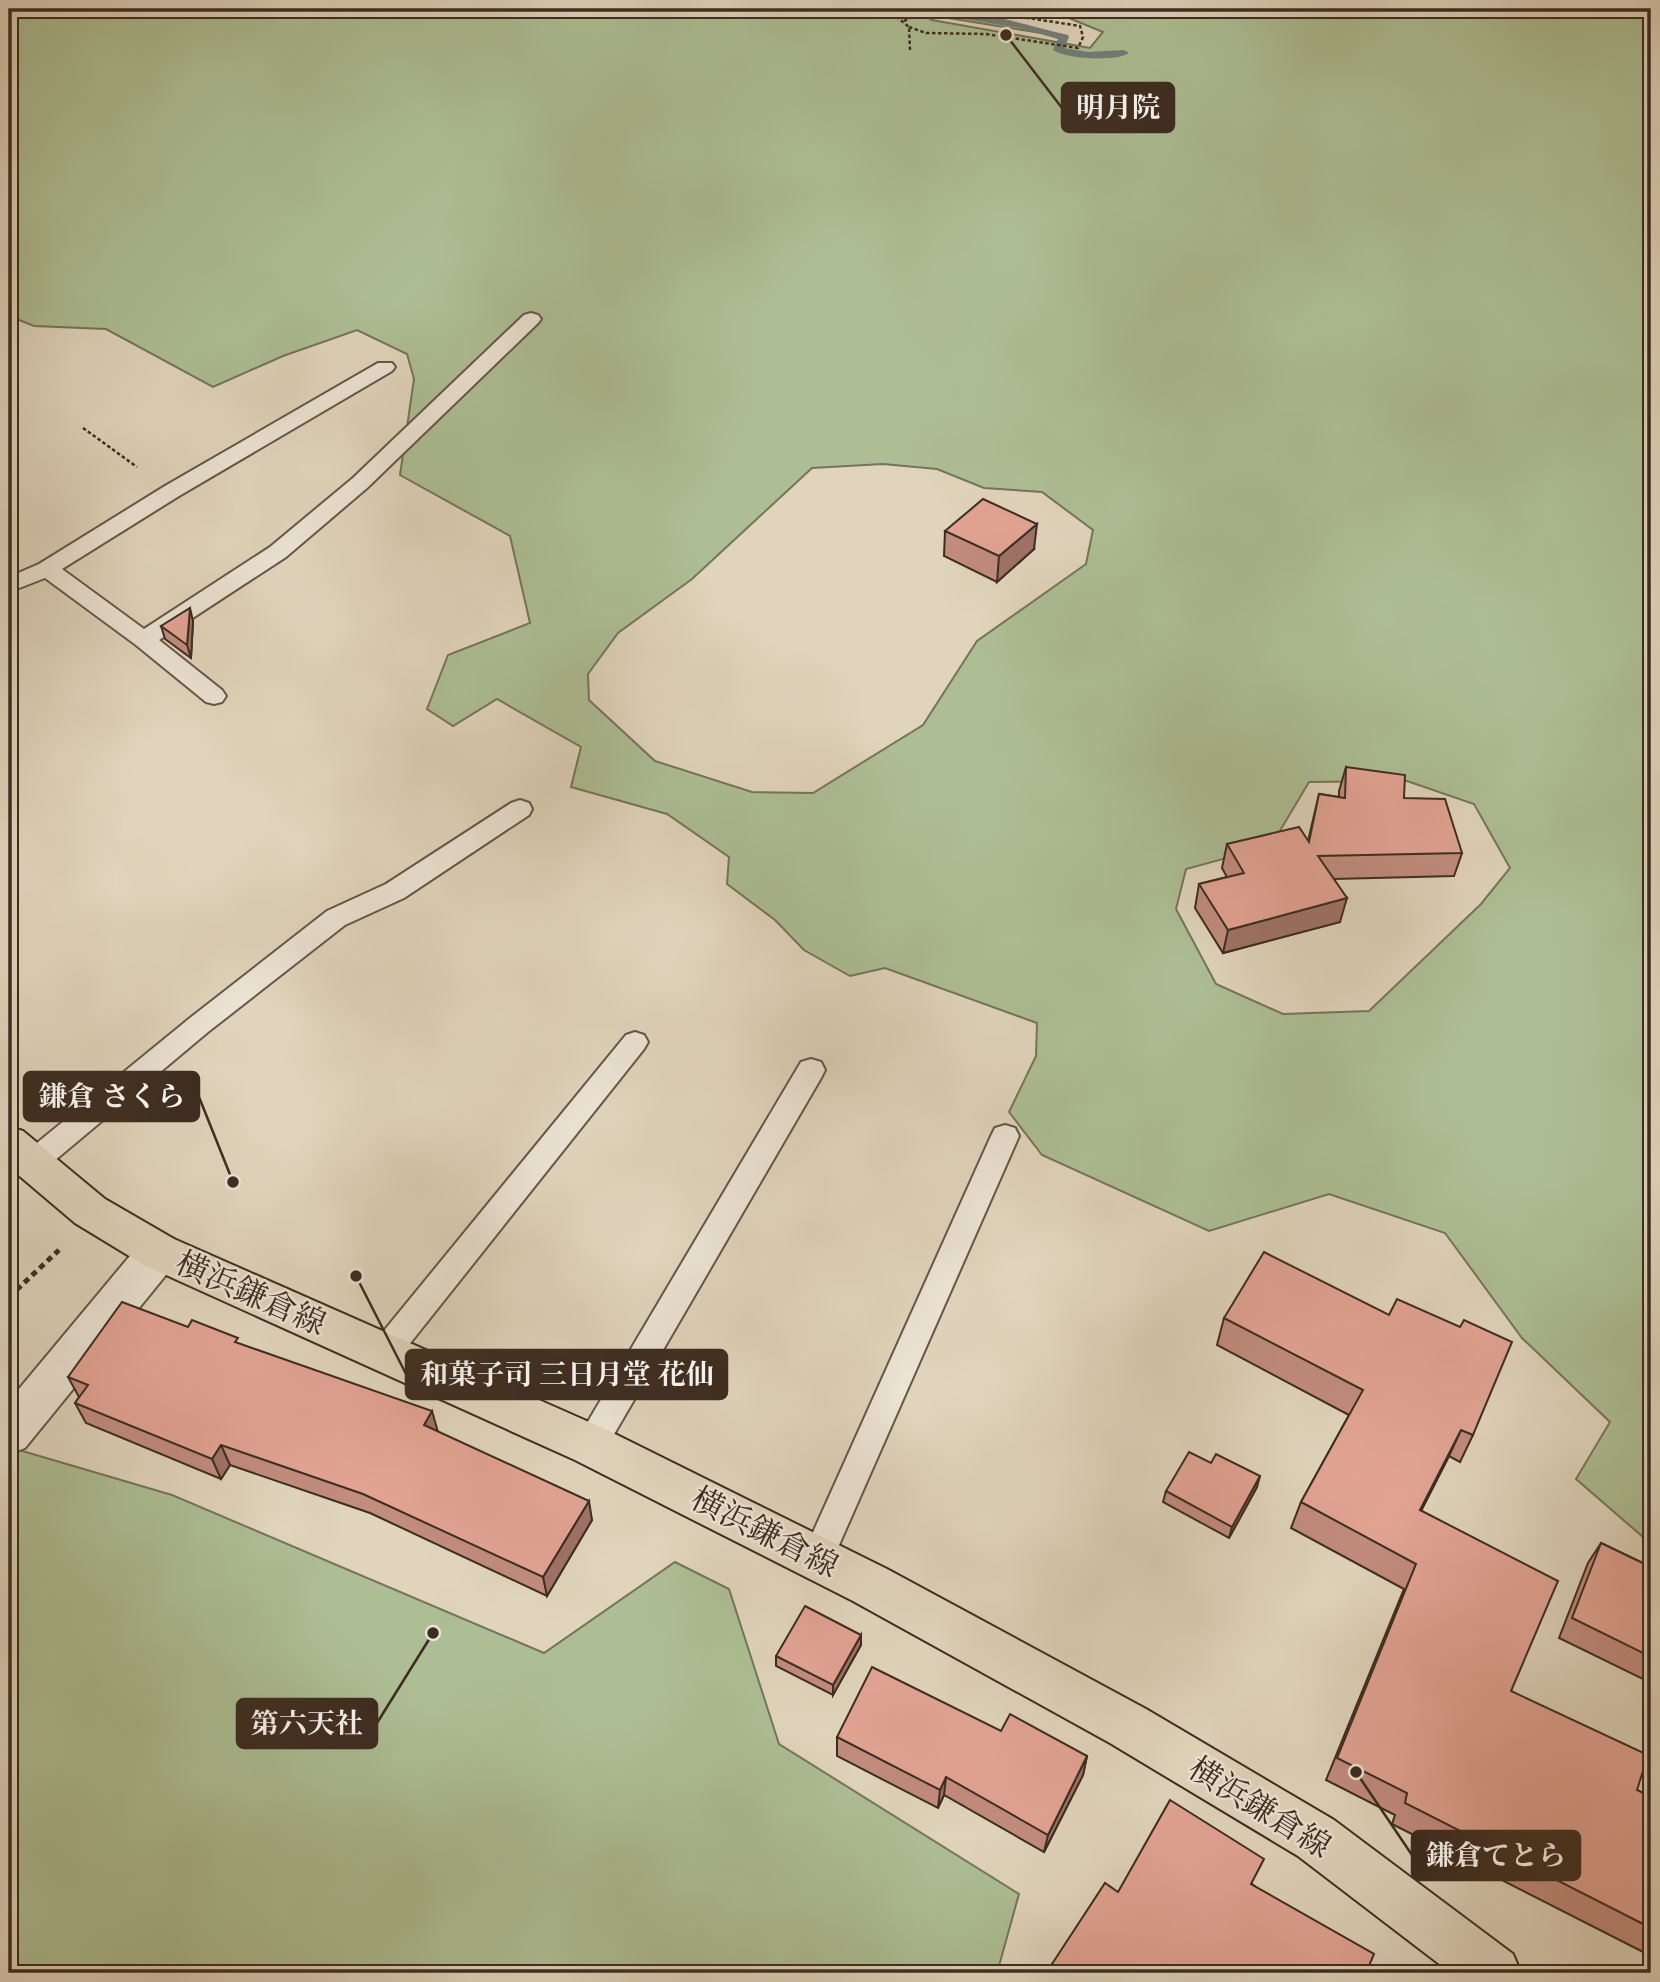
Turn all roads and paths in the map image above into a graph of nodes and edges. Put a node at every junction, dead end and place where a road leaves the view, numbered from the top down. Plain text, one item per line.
1 (887, 9) edge
2 (969, 9) edge
3 (904, 20) junction
4 (909, 27) junction
5 (910, 50) dead end
6 (531, 319) dead end
7 (385, 367) dead end
8 (83, 428) dead end
9 (172, 491) junction
10 (47, 569) junction
11 (9, 585) edge
12 (145, 640) junction
13 (214, 696) dead end
14 (520, 809) dead end
15 (635, 1042) dead end
16 (811, 1070) dead end
17 (1005, 1136) dead end
18 (20, 1154) edge
19 (66, 1244) dead end
20 (159, 1252) junction
21 (9, 1297) edge
22 (385, 1352) junction
23 (9, 1434) edge
24 (591, 1445) junction
25 (817, 1559) junction
26 (1494, 1973) edge

1 - 3 path
2 - 3 path
2 - 4 path
3 - 4 path
4 - 5 path
6 - 12 lane
7 - 9 lane
8 - 9 path
9 - 10 lane
10 - 11 lane
10 - 12 lane
12 - 13 lane
14 - 18 lane
15 - 22 lane
16 - 24 lane
17 - 25 lane
18 - 20 main road, 横浜鎌倉線
19 - 21 path
20 - 22 main road, 横浜鎌倉線
20 - 23 street
22 - 24 main road, 横浜鎌倉線
24 - 25 main road, 横浜鎌倉線
25 - 26 main road, 横浜鎌倉線

